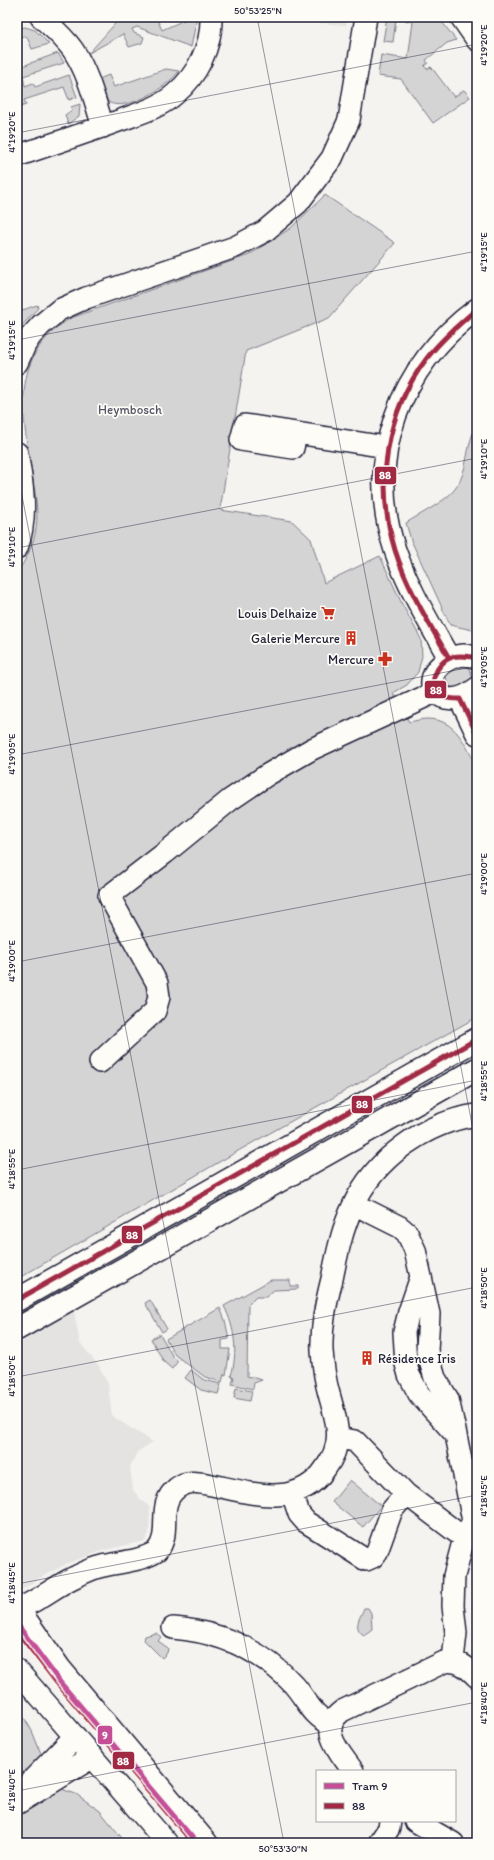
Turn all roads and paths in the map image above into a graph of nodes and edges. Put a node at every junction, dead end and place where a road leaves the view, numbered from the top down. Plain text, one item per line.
1 (41, 17) edge
2 (211, 17) edge
3 (366, 17) edge
4 (460, 17) edge
5 (477, 40) edge
6 (103, 127) junction
7 (17, 156) edge
8 (477, 309) edge
9 (17, 362) edge
10 (296, 434) dead end
11 (386, 447) junction
12 (17, 453) edge
13 (17, 548) edge
14 (449, 658) junction
15 (477, 658) edge
16 (435, 692) junction
17 (472, 693) edge
18 (477, 734) edge
19 (477, 1039) edge
20 (100, 1062) dead end
21 (477, 1069) edge
22 (477, 1115) edge
23 (354, 1204) junction
24 (17, 1300) edge
25 (17, 1329) edge
26 (338, 1438) junction
27 (292, 1493) junction
28 (406, 1494) junction
29 (464, 1538) junction
30 (17, 1608) edge
31 (173, 1628) dead end
32 (453, 1660) junction
33 (17, 1670) edge
34 (477, 1677) edge
35 (331, 1724) junction
36 (75, 1738) junction
37 (92, 1757) junction
38 (352, 1770) edge
39 (17, 1796) edge
40 (17, 1803) edge
41 (390, 1822) edge
42 (417, 1822) edge
43 (167, 1843) edge
44 (207, 1843) edge
45 (379, 1843) edge
46 (453, 1843) edge

1 - 6 street
2 - 6 street
3 - 9 street
4 - 5 street
6 - 7 street
8 - 11 street
10 - 11 street
11 - 14 street
12 - 13 street
14 - 15 street
14 - 16 street
16 - 17 street
16 - 20 street
17 - 18 street
19 - 24 main road
21 - 25 main road
22 - 23 street
23 - 26 street
23 - 29 street
26 - 27 street
26 - 28 street
27 - 28 street
27 - 30 street
28 - 29 street
29 - 32 street
30 - 44 street
31 - 35 street
32 - 34 street
32 - 35 street
33 - 36 street
35 - 38 street
36 - 37 street
36 - 39 main road
37 - 40 main road
37 - 43 street
41 - 45 street
42 - 46 street

